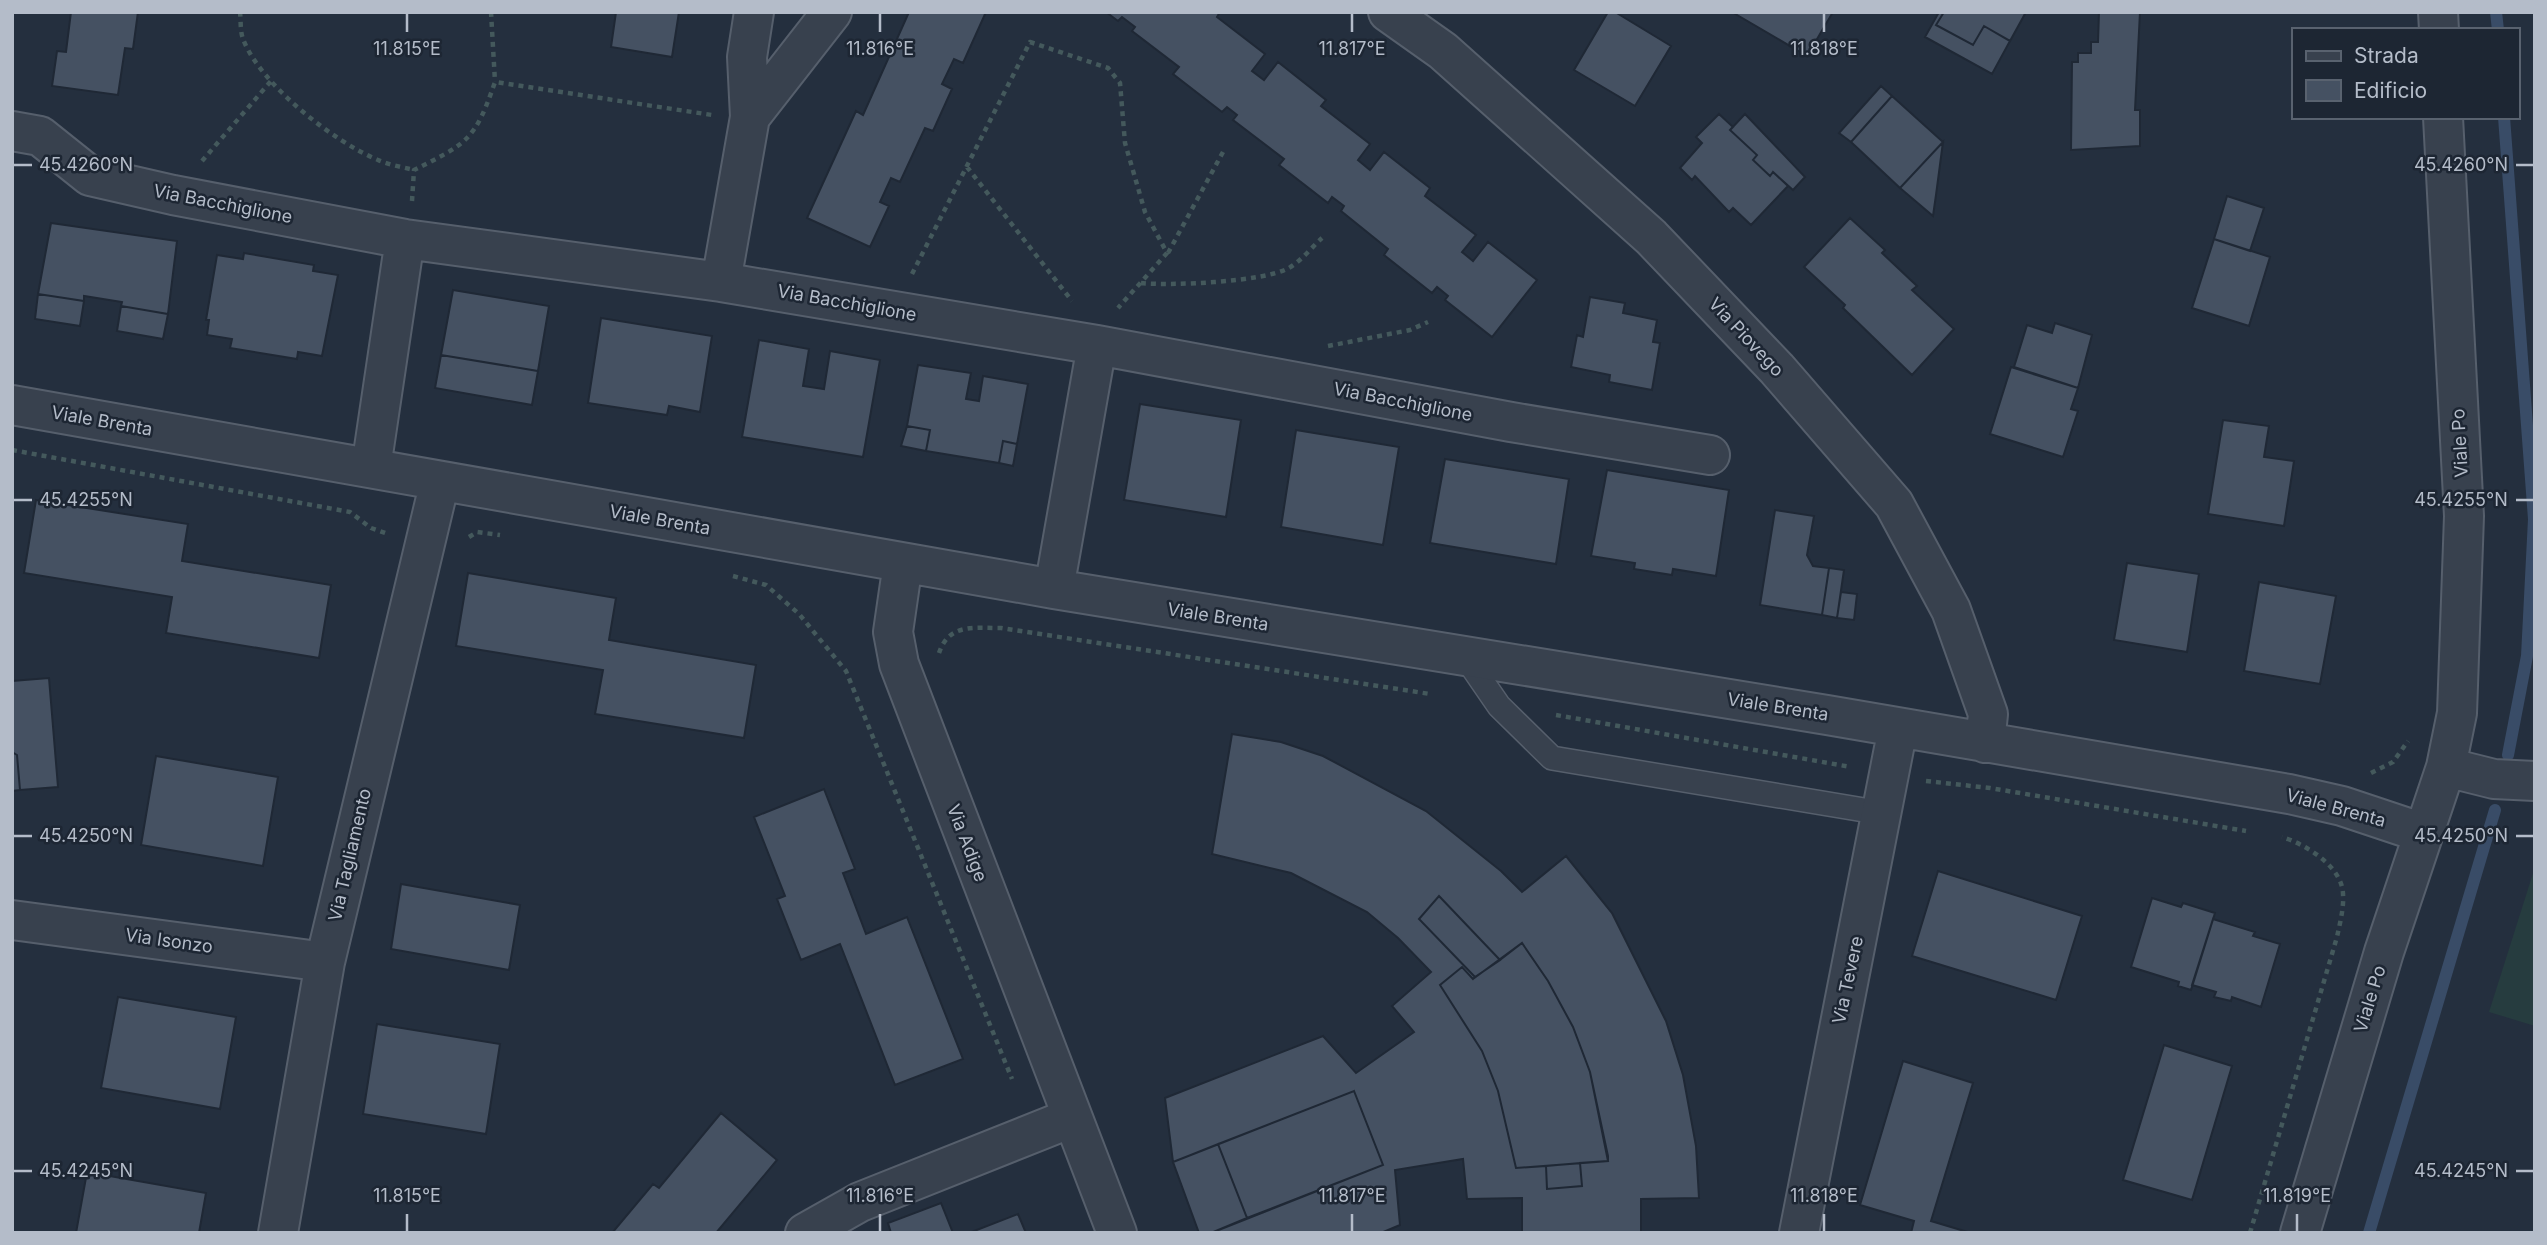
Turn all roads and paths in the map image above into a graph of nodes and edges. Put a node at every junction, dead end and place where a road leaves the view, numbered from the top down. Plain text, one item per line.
1 (240, 12) edge
2 (491, 12) edge
3 (754, 12) edge
4 (832, 12) edge
5 (1388, 12) edge
6 (271, 81) junction
7 (495, 82) junction
8 (713, 115) dead end
9 (750, 117) junction
10 (2443, 119) edge
11 (12, 131) edge
12 (1223, 152) dead end
13 (967, 167) junction
14 (194, 170) dead end
15 (414, 170) junction
16 (408, 223) junction
17 (1322, 238) dead end
18 (1167, 253) junction
19 (721, 282) junction
20 (1140, 283) junction
21 (907, 285) dead end
22 (1079, 310) dead end
23 (1429, 322) dead end
24 (1105, 329) junction
25 (1326, 346) dead end
26 (12, 405) edge
27 (12, 450) edge
28 (1710, 455) dead end
29 (371, 468) junction
30 (440, 481) junction
31 (392, 535) dead end
32 (513, 537) dead end
33 (460, 543) dead end
34 (903, 563) junction
35 (726, 574) dead end
36 (1054, 590) junction
37 (1466, 658) junction
38 (937, 659) dead end
39 (1499, 706) junction
40 (1898, 728) junction
41 (2413, 735) dead end
42 (1985, 743) junction
43 (2446, 767) junction
44 (1858, 769) dead end
45 (2369, 773) dead end
46 (2535, 780) edge
47 (1926, 781) dead end
48 (1882, 813) junction
49 (2258, 833) dead end
50 (2423, 833) junction
51 (2271, 835) dead end
52 (12, 920) edge
53 (325, 962) junction
54 (1071, 1118) junction
55 (1034, 1134) junction
56 (278, 1233) edge
57 (805, 1233) edge
58 (1117, 1233) edge
59 (1799, 1233) edge
60 (2250, 1233) edge
61 (2300, 1233) edge

1 - 6 path
2 - 7 path
3 - 9 street
4 - 9 street
5 - 42 street, Via Piovego
6 - 14 path
6 - 15 path
7 - 8 path
7 - 15 path
9 - 19 street
10 - 43 street, Viale Po
11 - 16 street, Via Bacchiglione
12 - 18 path
13 - 18 path
13 - 21 path
13 - 22 path
15 - 16 path
16 - 19 street, Via Bacchiglione
16 - 29 street
17 - 20 path
18 - 20 path
19 - 24 street, Via Bacchiglione
20 - 24 path
23 - 25 path
24 - 28 street, Via Bacchiglione
24 - 36 street
26 - 29 street, Viale Brenta
27 - 31 path
29 - 30 street, Viale Brenta
30 - 34 street, Viale Brenta
30 - 53 street, Via Tagliamento
32 - 33 path
34 - 36 street, Viale Brenta
34 - 54 street, Via Adige
35 - 55 path
36 - 37 street, Viale Brenta
37 - 39 lane
37 - 40 street, Viale Brenta
38 - 39 path
39 - 44 path
39 - 48 lane
40 - 42 street, Viale Brenta
40 - 48 street, Via Tevere
41 - 45 path
42 - 50 street, Viale Brenta
43 - 46 street
43 - 50 street, Viale Po
47 - 49 path
48 - 59 street, Via Tevere
50 - 61 street, Viale Po
51 - 60 path
52 - 53 street, Via Isonzo
53 - 56 street, Via Tagliamento
54 - 55 street
54 - 58 street, Via Adige
55 - 57 street

